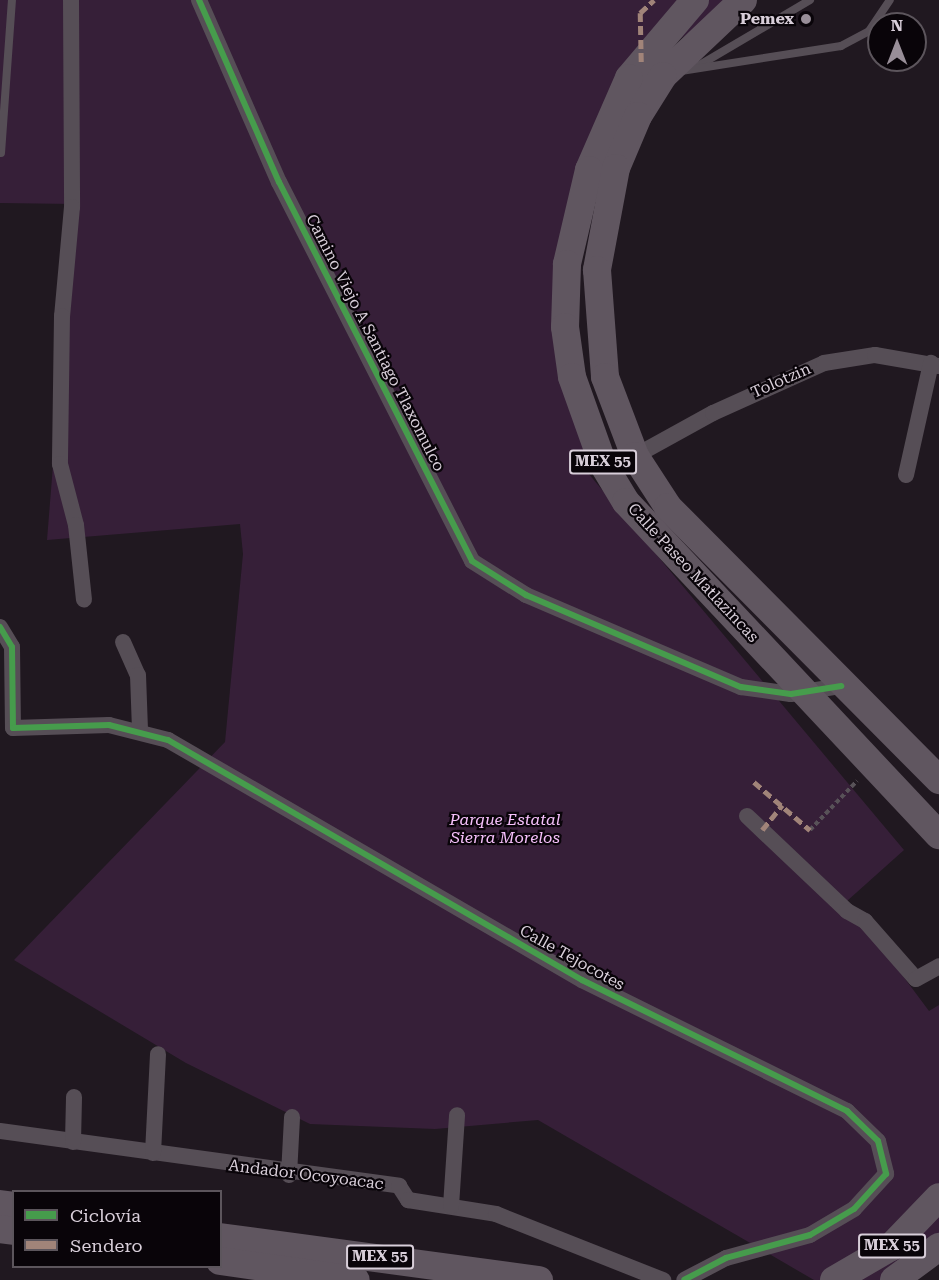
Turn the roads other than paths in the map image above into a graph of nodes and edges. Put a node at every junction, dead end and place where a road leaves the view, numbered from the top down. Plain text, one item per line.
1 (12, 0) edge
2 (71, 0) edge
3 (199, 0) edge
4 (695, 0) edge
5 (743, 0) edge
6 (810, 0) edge
7 (890, 0) edge
8 (697, 66) junction
9 (663, 76) junction
10 (1, 153) edge
11 (935, 364) edge
12 (635, 456) junction
13 (906, 476) dead end
14 (84, 600) dead end
15 (0, 627) edge
16 (123, 642) dead end
17 (6, 647) edge
18 (841, 686) junction
19 (808, 693) junction
20 (140, 729) junction
21 (939, 780) edge
22 (747, 816) dead end
23 (939, 835) edge
24 (939, 966) edge
25 (158, 1054) dead end
26 (74, 1097) dead end
27 (457, 1115) dead end
28 (292, 1117) dead end
29 (0, 1131) edge
30 (73, 1142) junction
31 (153, 1153) junction
32 (289, 1174) junction
33 (939, 1197) edge
34 (451, 1206) junction
35 (222, 1237) edge
36 (939, 1247) edge
37 (222, 1261) edge
38 (356, 1280) edge
39 (540, 1280) edge
40 (663, 1280) edge
41 (684, 1280) edge
42 (834, 1280) edge
43 (894, 1280) edge

1 - 10 lane
2 - 14 street
3 - 19 street, Camino Viejo A Santiago Tlaxomulco
4 - 19 highway, Calle Paseo Matlazincas / MEX 55
5 - 9 highway, Calle Paseo Matlazincas / MEX 55
6 - 8 lane
7 - 8 lane
8 - 9 lane
9 - 12 highway, Calle Paseo Matlazincas / MEX 55
11 - 12 street, Tolotzin
11 - 13 street
12 - 18 highway, Calle Paseo Matlazincas / MEX 55
15 - 17 street
16 - 20 street
17 - 20 street, Calle Tejocotes
18 - 19 street, Camino Viejo A Santiago Tlaxomulco
18 - 21 highway, Calle Paseo Matlazincas / MEX 55
19 - 23 highway, Calle Paseo Matlazincas / MEX 55
20 - 41 street, Calle Tejocotes
22 - 24 street
25 - 31 street
26 - 30 street
27 - 34 street
28 - 32 street
29 - 30 street, Andador Ocoyoacac
30 - 31 street, Andador Ocoyoacac
31 - 32 street, Andador Ocoyoacac
32 - 34 street, Andador Ocoyoacac
33 - 42 highway, MEX 55
34 - 40 street, Andador Ocoyoacac
35 - 39 highway, MEX 55
36 - 43 highway, MEX 55
37 - 38 highway, MEX 55

